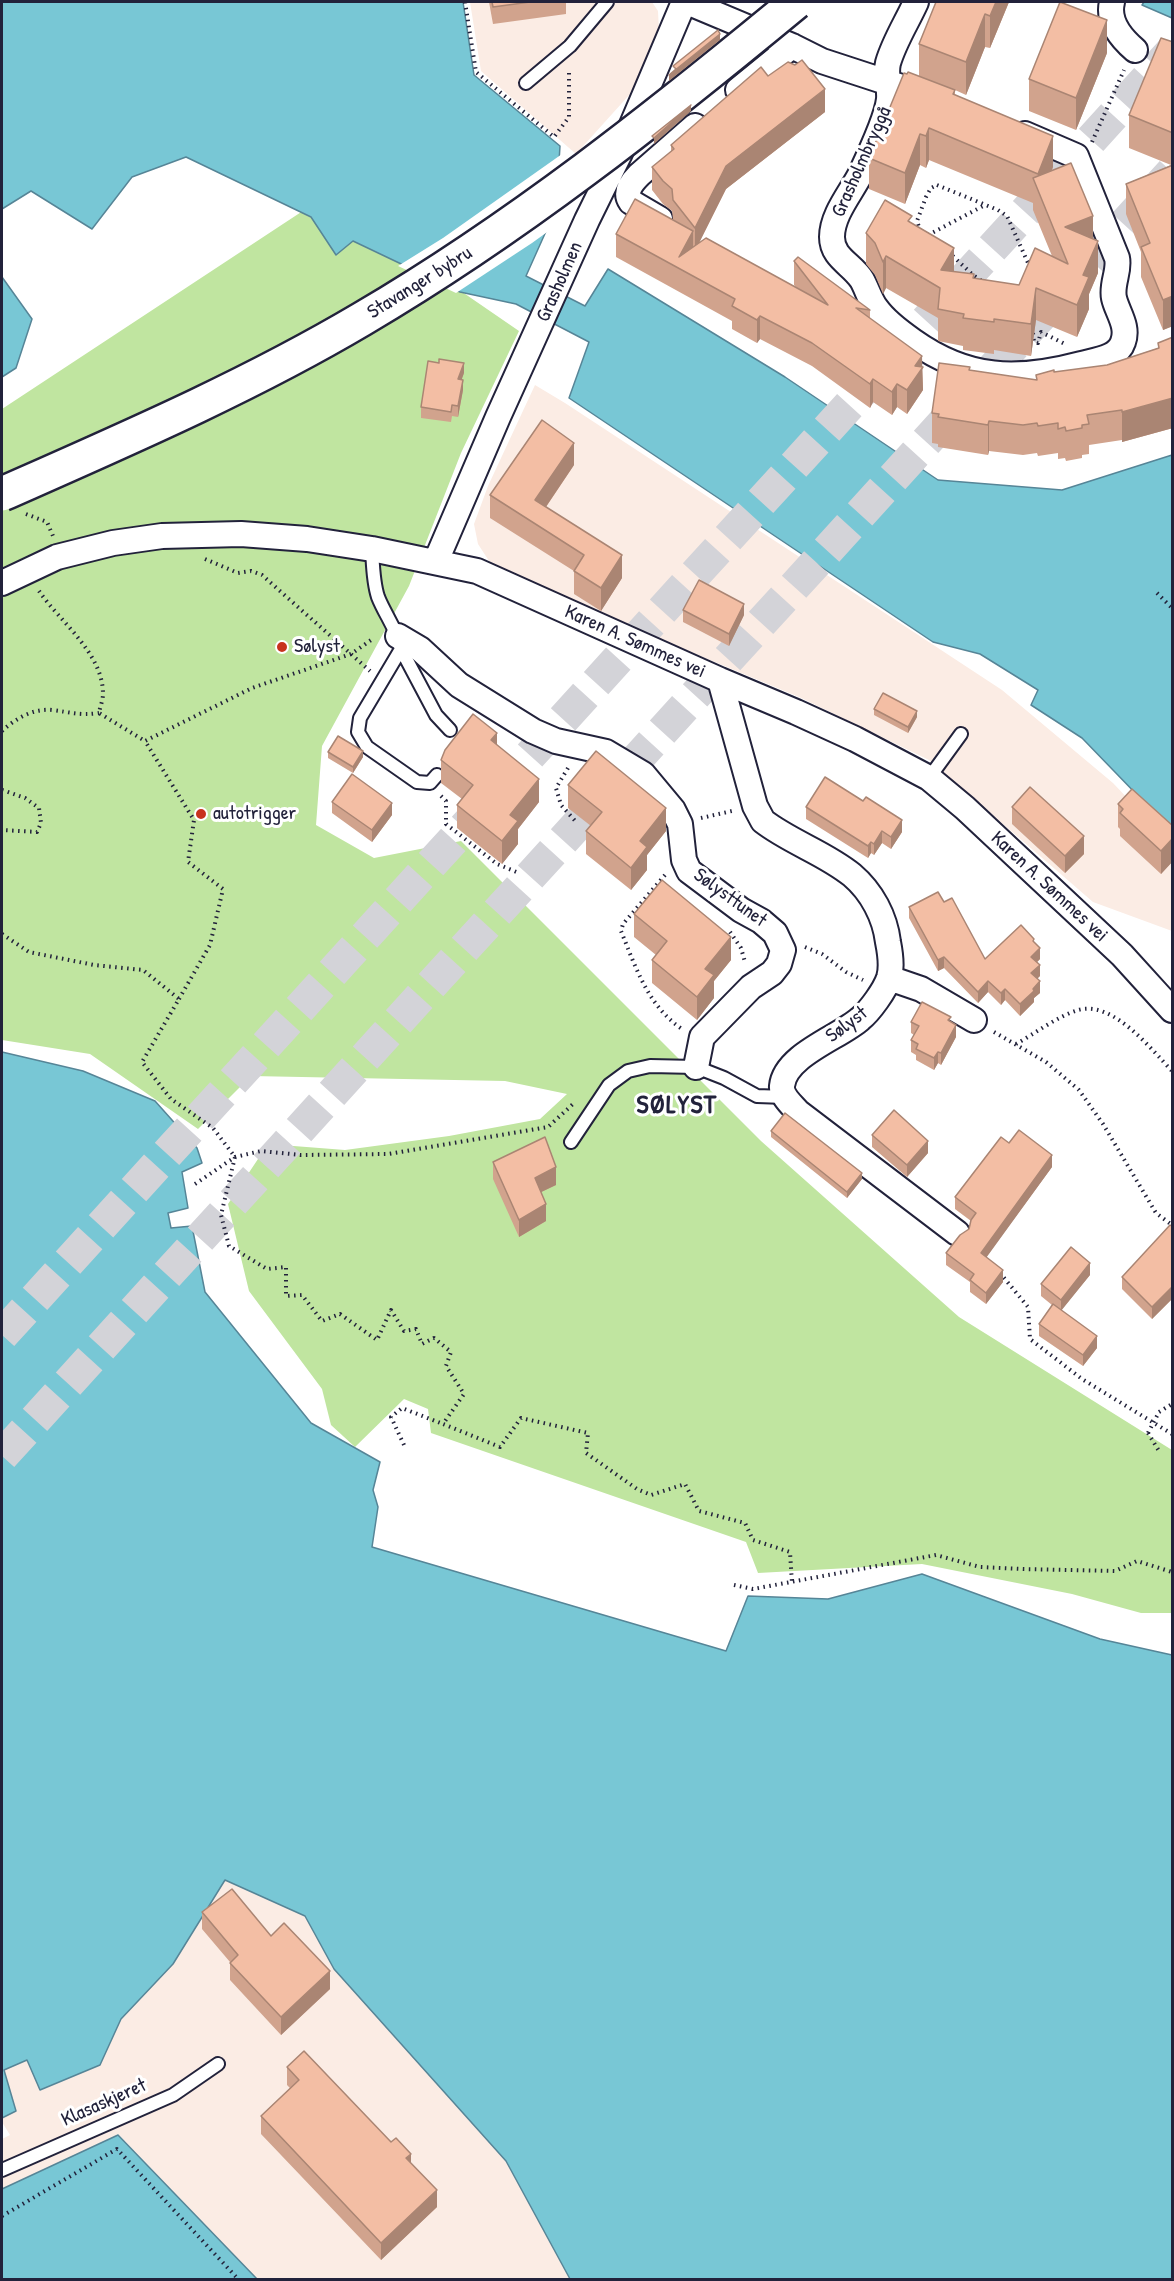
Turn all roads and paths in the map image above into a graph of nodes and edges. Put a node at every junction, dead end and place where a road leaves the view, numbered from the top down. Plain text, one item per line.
1 (607, 2) edge
2 (686, 2) edge
3 (796, 2) edge
4 (916, 2) edge
5 (1112, 2) edge
6 (792, 46) junction
7 (1135, 50) joint
8 (887, 81) junction
9 (526, 83) dead end
10 (948, 103) edge
11 (1000, 123) edge
12 (1076, 156) junction
13 (985, 205) junction
14 (660, 219) edge
15 (926, 236) junction
16 (966, 269) junction
17 (959, 272) edge
18 (1015, 295) junction
19 (1019, 301) edge
20 (1033, 332) edge
21 (1041, 332) dead end
22 (10, 504) edge
23 (372, 549) junction
24 (198, 553) dead end
25 (57, 557) junction
26 (436, 561) junction
27 (2, 583) edge
28 (41, 585) dead end
29 (1157, 593) dead end
30 (1173, 608) edge
31 (398, 637) junction
32 (351, 654) junction
33 (383, 679) junction
34 (720, 680) junction
35 (99, 713) junction
36 (450, 730) dead end
37 (2, 731) edge
38 (961, 734) dead end
39 (145, 741) junction
40 (574, 745) junction
41 (929, 778) junction
42 (433, 779) joint
43 (2, 790) edge
44 (755, 806) junction
45 (577, 823) dead end
46 (680, 824) junction
47 (2, 830) edge
48 (684, 860) junction
49 (519, 873) dead end
50 (729, 931) dead end
51 (2, 934) edge
52 (782, 946) junction
53 (762, 980) junction
54 (887, 982) junction
55 (179, 999) junction
56 (1170, 1000) edge
57 (974, 1020) joint
58 (702, 1037) junction
59 (1016, 1044) junction
60 (696, 1067) junction
61 (1173, 1071) edge
62 (609, 1085) junction
63 (785, 1097) junction
64 (571, 1142) dead end
65 (236, 1157) junction
66 (195, 1184) dead end
67 (1173, 1225) edge
68 (957, 1233) dead end
69 (998, 1271) edge
70 (1172, 1404) edge
71 (443, 1424) junction
72 (1173, 1434) edge
73 (404, 1445) dead end
74 (1159, 1451) dead end
75 (1173, 1572) edge
76 (792, 1583) junction
77 (734, 1585) dead end
78 (218, 2064) dead end
79 (2, 2170) edge
80 (2, 2216) edge
81 (239, 2280) edge

1 - 9 lane
2 - 6 street, Grasholmbryggå
2 - 26 street, Grasholmen
3 - 22 main road, Stavanger bybru, bridge
4 - 8 street
5 - 7 street
6 - 8 street, Grasholmbryggå
6 - 14 street
7 - 12 path
8 - 10 street, Grasholmbryggå
8 - 12 street, Grasholmbryggå
11 - 12 street
13 - 15 path
13 - 15 path
13 - 18 path
15 - 16 path
16 - 17 path
16 - 18 path
18 - 19 path
20 - 21 path
22 - 25 path
23 - 25 street, Karen A. Sømmes vei
23 - 26 street, Karen A. Sømmes vei
23 - 31 lane
24 - 32 path
25 - 27 street, Karen A. Sømmes vei
26 - 34 street, Karen A. Sømmes vei
28 - 35 path
29 - 30 path
31 - 32 path
31 - 33 lane
31 - 36 lane
31 - 40 street, Sølysttunet
32 - 33 path
32 - 39 path
33 - 42 lane
34 - 41 street, Karen A. Sømmes vei
34 - 44 street
35 - 37 path
35 - 39 path
38 - 41 lane
39 - 55 path
40 - 45 path
40 - 46 street, Sølysttunet
41 - 56 street, Karen A. Sømmes vei
42 - 49 path
43 - 47 path
44 - 46 path
44 - 54 street
46 - 48 street, Sølysttunet
48 - 52 street, Sølysttunet
48 - 58 path
50 - 53 path
51 - 55 path
52 - 53 street, Sølysttunet
52 - 54 path
53 - 58 street, Sølysttunet
54 - 57 street
54 - 63 street, Sølyst
55 - 65 path
57 - 59 path
58 - 60 street
59 - 61 path
59 - 67 path
60 - 62 lane
60 - 63 lane
62 - 64 lane
62 - 65 path
63 - 68 street
65 - 66 path
65 - 71 path
69 - 72 path
70 - 74 path, bridge
71 - 73 path
71 - 76 path
75 - 76 path
76 - 77 path
78 - 79 lane, Klasaskjeret
80 - 81 path

